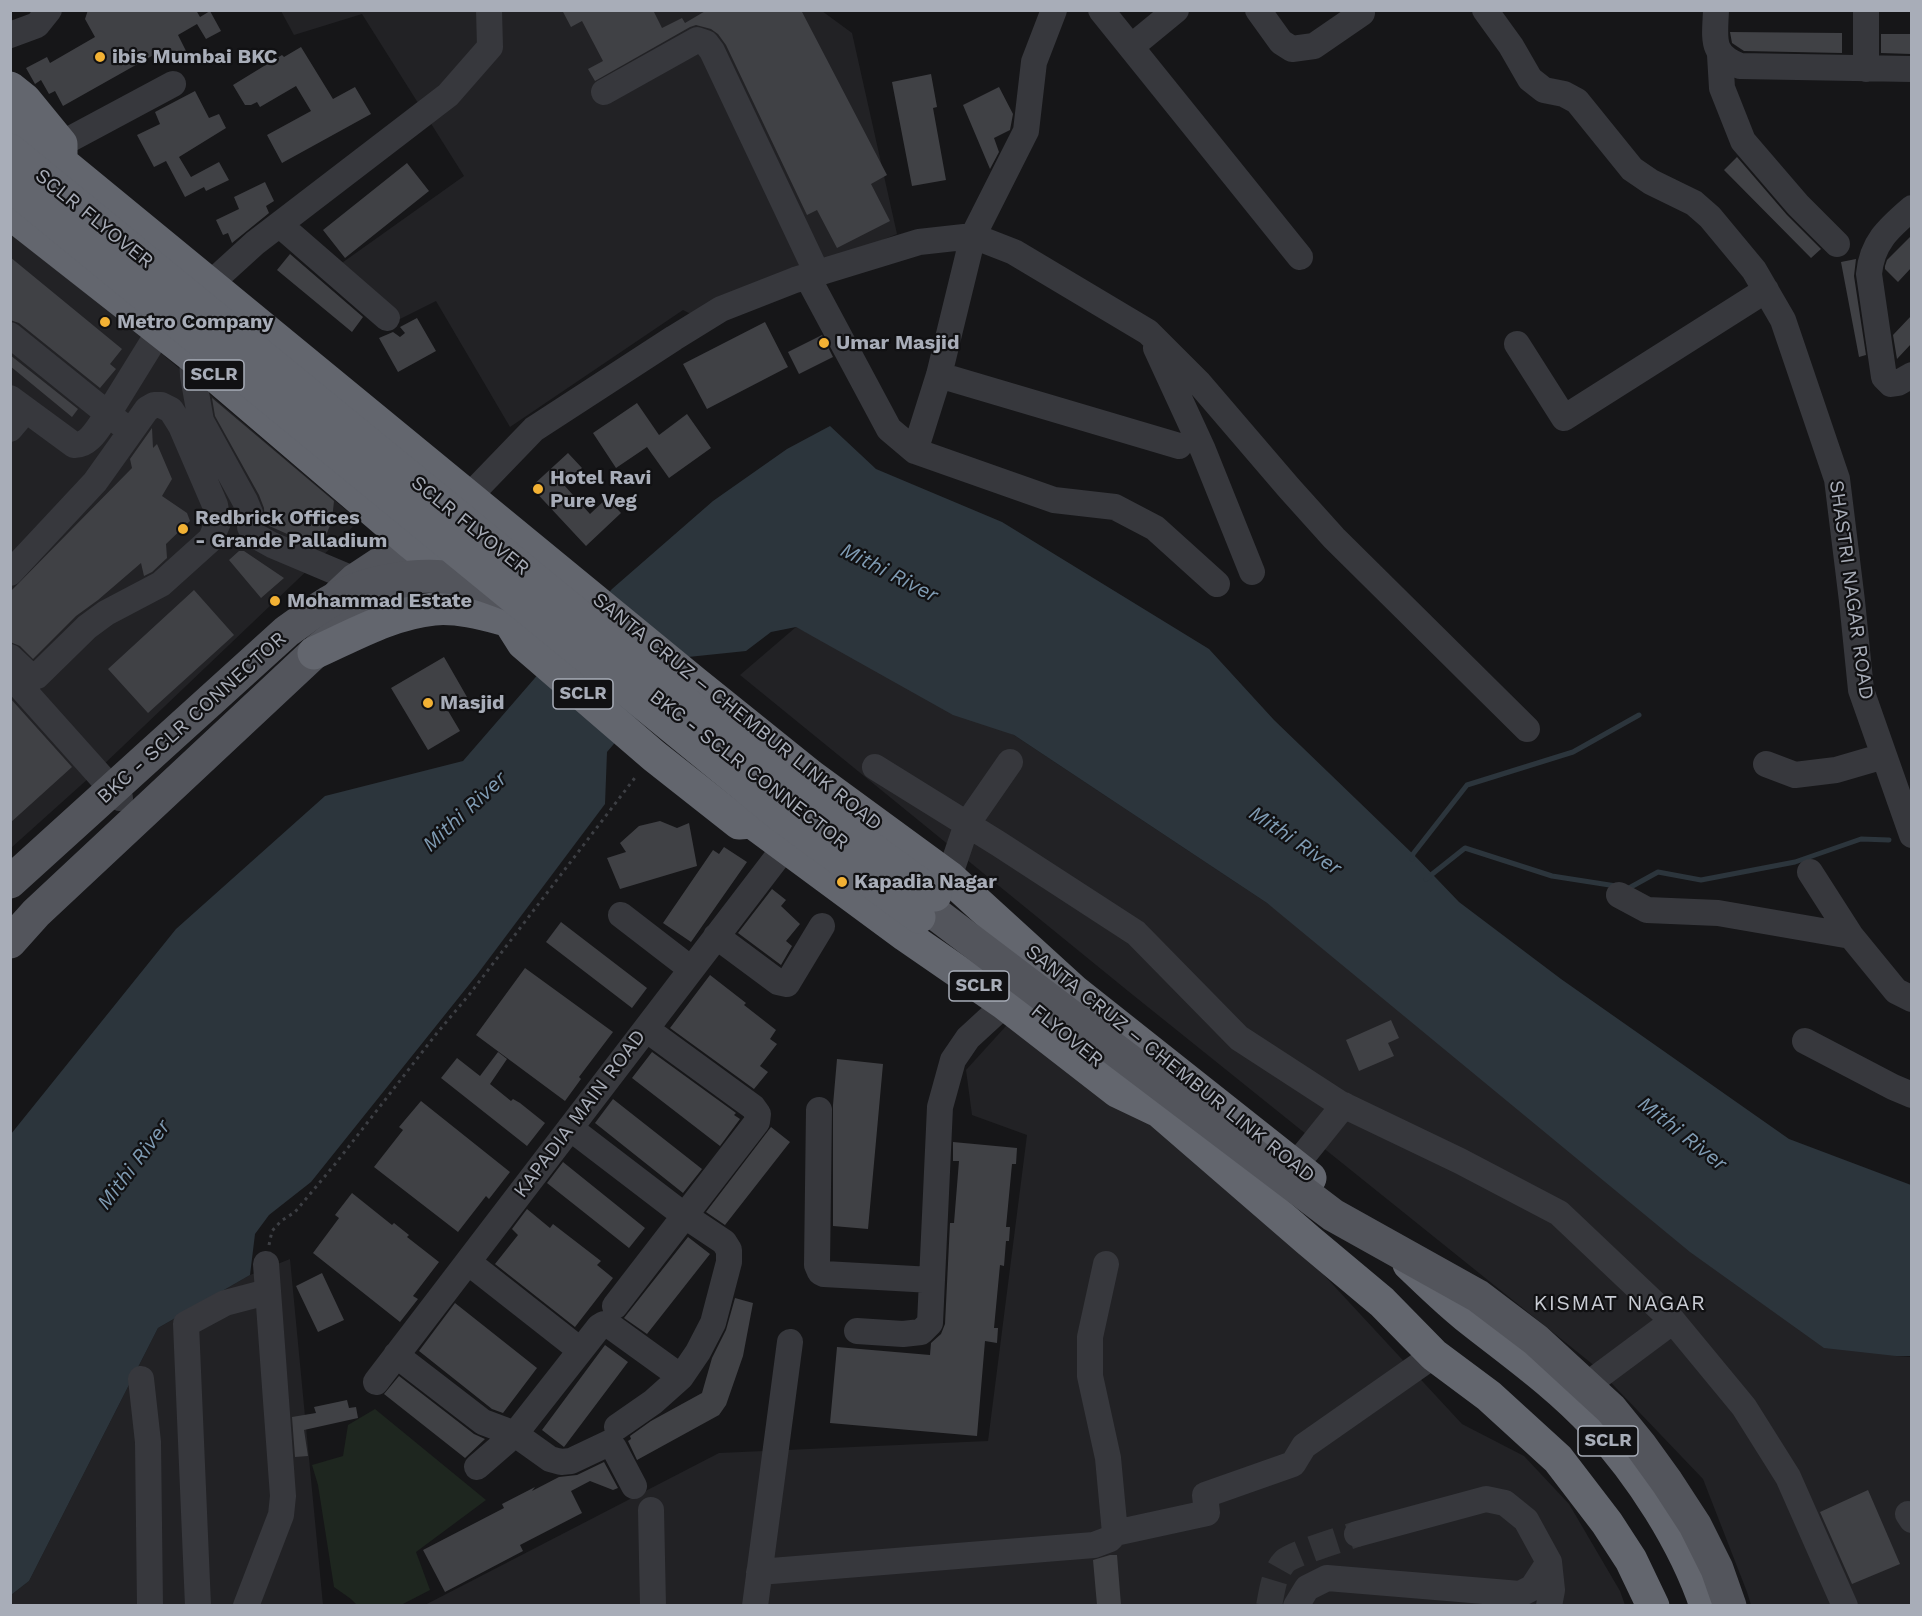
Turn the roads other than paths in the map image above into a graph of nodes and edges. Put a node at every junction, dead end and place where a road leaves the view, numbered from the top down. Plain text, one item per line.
1 (489, 10) edge
2 (1054, 10) edge
3 (1101, 10) edge
4 (1176, 10) edge
5 (1258, 10) edge
6 (1485, 10) edge
7 (1716, 10) edge
8 (1866, 10) edge
9 (1362, 13) dead end
10 (36, 15) edge
11 (10, 35) edge
12 (1131, 47) junction
13 (1720, 55) junction
14 (1866, 69) junction
15 (1911, 69) edge
16 (173, 84) dead end
17 (10, 88) edge
18 (604, 92) dead end
19 (10, 121) edge
20 (10, 150) edge
21 (61, 153) junction
22 (10, 185) edge
23 (1911, 208) edge
24 (10, 213) edge
25 (280, 225) junction
26 (972, 236) junction
27 (1838, 244) dead end
28 (1300, 257) dead end
29 (812, 274) junction
30 (210, 284) junction
31 (1766, 290) junction
32 (387, 318) dead end
33 (160, 330) junction
34 (1148, 332) junction
35 (10, 334) edge
36 (1517, 344) dead end
37 (192, 356) junction
38 (939, 375) junction
39 (1911, 375) edge
40 (16, 412) edge
41 (108, 414) junction
42 (131, 432) junction
43 (1179, 446) dead end
44 (915, 452) junction
45 (472, 493) junction
46 (421, 550) junction
47 (1252, 572) dead end
48 (10, 573) edge
49 (355, 580) junction
50 (1217, 584) dead end
51 (517, 630) junction
52 (314, 653) junction
53 (10, 657) edge
54 (10, 675) edge
55 (1527, 729) dead end
56 (203, 739) junction
57 (1884, 756) junction
58 (1010, 762) dead end
59 (796, 764) junction
60 (1766, 764) dead end
61 (875, 767) dead end
62 (120, 798) junction
63 (752, 822) junction
64 (967, 824) junction
65 (1911, 835) edge
66 (784, 847) junction
67 (1810, 872) dead end
68 (10, 882) edge
69 (1619, 895) dead end
70 (934, 896) junction
71 (10, 900) edge
72 (621, 915) dead end
73 (822, 926) dead end
74 (716, 936) junction
75 (1851, 936) junction
76 (10, 942) edge
77 (691, 969) junction
78 (1074, 991) joint
79 (1911, 999) edge
80 (1005, 1004) junction
81 (646, 1029) junction
82 (1805, 1041) dead end
83 (1911, 1095) edge
84 (1344, 1105) junction
85 (819, 1110) dead end
86 (1159, 1111) junction
87 (570, 1128) junction
88 (1295, 1166) junction
89 (1338, 1201) junction
90 (685, 1216) junction
91 (468, 1262) junction
92 (266, 1264) road end
93 (1106, 1264) dead end
94 (932, 1280) junction
95 (267, 1292) junction
96 (615, 1306) dead end
97 (1672, 1322) junction
98 (857, 1332) dead end
99 (1448, 1335) junction
100 (790, 1342) dead end
101 (580, 1350) junction
102 (396, 1355) junction
103 (681, 1377) junction
104 (141, 1379) dead end
105 (1595, 1379) junction
106 (376, 1382) dead end
107 (617, 1427) dead end
108 (515, 1434) junction
109 (477, 1467) dead end
110 (634, 1486) dead end
111 (651, 1510) dead end
112 (1115, 1533) junction
113 (1357, 1534) tunnel mouth
114 (1549, 1562) junction
115 (759, 1572) junction
116 (150, 1605) edge
117 (198, 1605) edge
118 (246, 1605) edge
119 (653, 1605) edge
120 (755, 1605) edge
121 (1296, 1605) edge
122 (1549, 1605) edge
123 (1653, 1605) edge
124 (1677, 1605) edge
125 (1706, 1605) edge
126 (1730, 1605) edge
127 (1742, 1605) edge
128 (1845, 1605) edge

1 - 25 street
2 - 26 street
3 - 12 street
4 - 12 street
5 - 9 street
6 - 31 street, SHASTRI NAGAR ROAD
7 - 13 street
8 - 14 street
10 - 11 street
12 - 28 street
13 - 14 street
13 - 27 street
14 - 15 street
16 - 21 street
17 - 21 highway, SANTA CRUZ – CHEMBUR LINK ROAD
18 - 29 street
19 - 21 highway
20 - 70 highway, SCLR FLYOVER, bridge
21 - 30 highway, SANTA CRUZ – CHEMBUR LINK ROAD
22 - 70 highway, bridge
23 - 39 street
24 - 33 highway, SCLR
25 - 30 street
25 - 32 street
26 - 29 street
26 - 34 street
26 - 38 street
29 - 44 street
29 - 45 street
30 - 45 highway, SANTA CRUZ – CHEMBUR LINK ROAD
31 - 36 street
31 - 57 street, SHASTRI NAGAR ROAD
33 - 37 highway, SCLR
33 - 41 street
34 - 47 street
34 - 55 street
35 - 41 street
37 - 46 highway, SCLR
37 - 49 street
38 - 43 street
38 - 44 street
40 - 41 street
41 - 42 street
42 - 48 street
42 - 53 street
44 - 50 street
45 - 46 main road
45 - 59 highway, SANTA CRUZ – CHEMBUR LINK ROAD
46 - 49 main road
46 - 51 highway, SCLR
46 - 52 main road
49 - 56 main road
51 - 52 highway
51 - 63 highway, SCLR
52 - 56 main road
54 - 62 street
56 - 62 main road
56 - 76 main road
57 - 60 street
57 - 65 street, SHASTRI NAGAR ROAD
58 - 64 street
59 - 63 highway
59 - 70 highway, SANTA CRUZ – CHEMBUR LINK ROAD
61 - 64 street
62 - 71 main road
63 - 66 highway, SCLR
64 - 70 street
64 - 84 street
66 - 74 street, KAPADIA MAIN ROAD
66 - 80 highway, SCLR
67 - 75 street
68 - 126 main road, BKC - SCLR CONNECTOR, bridge
69 - 75 street
70 - 78 highway, FLYOVER
70 - 86 highway, FLYOVER
72 - 77 street
73 - 74 street
74 - 77 street, KAPADIA MAIN ROAD
75 - 79 street
77 - 81 street, KAPADIA MAIN ROAD
78 - 88 highway, SANTA CRUZ – CHEMBUR LINK ROAD / SCLR
80 - 86 highway, SCLR
80 - 94 street
81 - 87 street, KAPADIA MAIN ROAD
81 - 90 street
82 - 83 street
84 - 88 street
84 - 97 street
85 - 94 street
86 - 99 highway, SCLR
87 - 90 street
87 - 91 street, KAPADIA MAIN ROAD
88 - 89 highway, SANTA CRUZ – CHEMBUR LINK ROAD / SCLR
89 - 99 highway, SCLR
89 - 105 highway, SANTA CRUZ – CHEMBUR LINK ROAD
90 - 96 street
90 - 103 street
91 - 101 street
91 - 102 street, KAPADIA MAIN ROAD
92 - 95 street
93 - 112 street
94 - 98 street
95 - 117 street
95 - 118 street
97 - 105 street
97 - 128 street
99 - 112 street
99 - 123 highway
99 - 124 highway, SCLR
99 - 125 highway, SCLR
100 - 115 street
101 - 103 street
101 - 108 street
102 - 106 street, KAPADIA MAIN ROAD
102 - 108 street
103 - 107 street
104 - 116 street
105 - 127 highway, SANTA CRUZ – CHEMBUR LINK ROAD
108 - 109 street
108 - 110 street
111 - 119 street
112 - 115 street
113 - 114 street
114 - 121 street
114 - 122 street
115 - 120 street

